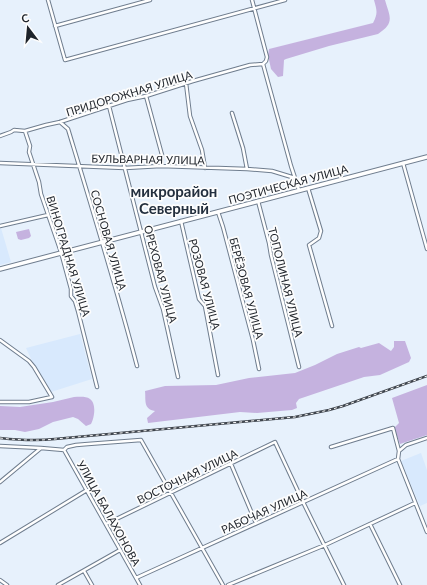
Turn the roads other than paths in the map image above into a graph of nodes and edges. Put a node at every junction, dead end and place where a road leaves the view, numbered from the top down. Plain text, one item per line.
1 (48, 0) edge
2 (150, 0) edge
3 (252, 0) edge
4 (284, 0) edge
5 (254, 8) junction
6 (55, 26) junction
7 (263, 64) junction
8 (186, 83) junction
9 (146, 96) junction
10 (109, 106) junction
11 (232, 113) dead end
12 (60, 122) junction
13 (25, 131) junction
14 (0, 136) edge
15 (427, 157) edge
16 (0, 163) edge
17 (403, 163) junction
18 (33, 164) junction
19 (79, 166) junction
20 (162, 166) junction
21 (125, 168) junction
22 (205, 168) junction
23 (247, 169) junction
24 (295, 178) junction
25 (308, 188) junction
26 (299, 190) junction
27 (258, 201) junction
28 (218, 212) junction
29 (48, 215) junction
30 (181, 221) junction
31 (0, 226) edge
32 (142, 231) junction
33 (102, 241) junction
34 (427, 246) edge
35 (61, 252) junction
36 (0, 269) edge
37 (332, 326) dead end
38 (0, 340) edge
39 (137, 366) dead end
40 (299, 367) dead end
41 (259, 369) dead end
42 (218, 375) dead end
43 (178, 377) dead end
44 (96, 387) dead end
45 (0, 402) edge
46 (427, 438) edge
47 (0, 446) edge
48 (331, 447) dead end
49 (41, 448) junction
50 (64, 450) junction
51 (399, 451) junction
52 (398, 459) junction
53 (231, 464) junction
54 (0, 482) edge
55 (87, 490) junction
56 (171, 493) junction
57 (303, 502) junction
58 (415, 503) junction
59 (106, 524) junction
60 (256, 524) junction
61 (370, 524) junction
62 (427, 532) edge
63 (0, 543) edge
64 (325, 545) junction
65 (202, 548) junction
66 (121, 550) junction
67 (84, 571) junction
68 (136, 578) junction
69 (0, 580) edge
70 (7, 585) edge
71 (58, 585) edge
72 (92, 585) edge
73 (140, 585) edge
74 (223, 585) edge
75 (228, 585) edge
76 (344, 585) edge
77 (400, 585) edge

1 - 6 street
2 - 6 street
3 - 5 street
4 - 5 street
5 - 6 street
5 - 7 street
7 - 8 street, ПРИДОРОЖНАЯ УЛИЦА
7 - 24 street
8 - 9 street, ПРИДОРОЖНАЯ УЛИЦА
8 - 22 street
9 - 10 street, ПРИДОРОЖНАЯ УЛИЦА
9 - 20 street
10 - 12 street, ПРИДОРОЖНАЯ УЛИЦА
10 - 21 street, ОРЕХОВАЯ УЛИЦА
11 - 23 street
12 - 13 street, ПРИДОРОЖНАЯ УЛИЦА
12 - 19 street, СОСНОВАЯ УЛИЦА
13 - 14 street, ПРИДОРОЖНАЯ УЛИЦА
13 - 18 street, ВИНОГРАДНАЯ УЛИЦА
15 - 17 street, ПОЭТИЧЕСКАЯ УЛИЦА
16 - 18 street, БУЛЬВАРНАЯ УЛИЦА
17 - 25 street, ПОЭТИЧЕСКАЯ УЛИЦА
17 - 34 street
18 - 19 street, БУЛЬВАРНАЯ УЛИЦА
18 - 29 street, ВИНОГРАДНАЯ УЛИЦА
19 - 21 street, БУЛЬВАРНАЯ УЛИЦА
19 - 33 street, СОСНОВАЯ УЛИЦА
20 - 21 street, БУЛЬВАРНАЯ УЛИЦА
20 - 22 street, БУЛЬВАРНАЯ УЛИЦА
21 - 32 street, ОРЕХОВАЯ УЛИЦА
22 - 23 street, БУЛЬВАРНАЯ УЛИЦА
23 - 24 street, БУЛЬВАРНАЯ УЛИЦА
24 - 26 street
25 - 26 street, ПОЭТИЧЕСКАЯ УЛИЦА
25 - 37 street
26 - 27 street, ПОЭТИЧЕСКАЯ УЛИЦА
27 - 28 street, ПОЭТИЧЕСКАЯ УЛИЦА
27 - 40 street, ТОПОЛИНАЯ УЛИЦА
28 - 30 street, ПОЭТИЧЕСКАЯ УЛИЦА
28 - 41 street, БЕРЁЗОВАЯ УЛИЦА
29 - 31 street
29 - 35 street, ВИНОГРАДНАЯ УЛИЦА
30 - 32 street, ПОЭТИЧЕСКАЯ УЛИЦА
30 - 42 street, РОЗОВАЯ УЛИЦА
32 - 33 street, ПОЭТИЧЕСКАЯ УЛИЦА
32 - 43 street, ОРЕХОВАЯ УЛИЦА
33 - 35 street, ПОЭТИЧЕСКАЯ УЛИЦА
33 - 39 street, СОСНОВАЯ УЛИЦА
35 - 36 street, ПОЭТИЧЕСКАЯ УЛИЦА
35 - 44 street, ВИНОГРАДНАЯ УЛИЦА
38 - 45 street
46 - 51 street
47 - 49 street
48 - 51 street
49 - 50 street
49 - 54 street
50 - 55 street, УЛИЦА БАЛАХОНОВА
50 - 56 street
51 - 52 street
52 - 57 street, РАБОЧАЯ УЛИЦА
52 - 58 street
53 - 56 street, ВОСТОЧНАЯ УЛИЦА
53 - 57 street, ВОСТОЧНАЯ УЛИЦА
53 - 60 street
55 - 59 street, УЛИЦА БАЛАХОНОВА
55 - 63 street
56 - 59 street, ВОСТОЧНАЯ УЛИЦА
56 - 65 street
57 - 60 street, РАБОЧАЯ УЛИЦА
57 - 64 street
58 - 61 street
58 - 62 street
59 - 66 street, УЛИЦА БАЛАХОНОВА
60 - 65 street, РАБОЧАЯ УЛИЦА
61 - 64 street
61 - 77 street
64 - 75 street
64 - 76 street
65 - 68 street, РАБОЧАЯ УЛИЦА
65 - 74 street
66 - 67 street
66 - 68 street, УЛИЦА БАЛАХОНОВА
67 - 71 street
67 - 72 street
68 - 73 street, УЛИЦА БАЛАХОНОВА
69 - 70 street

